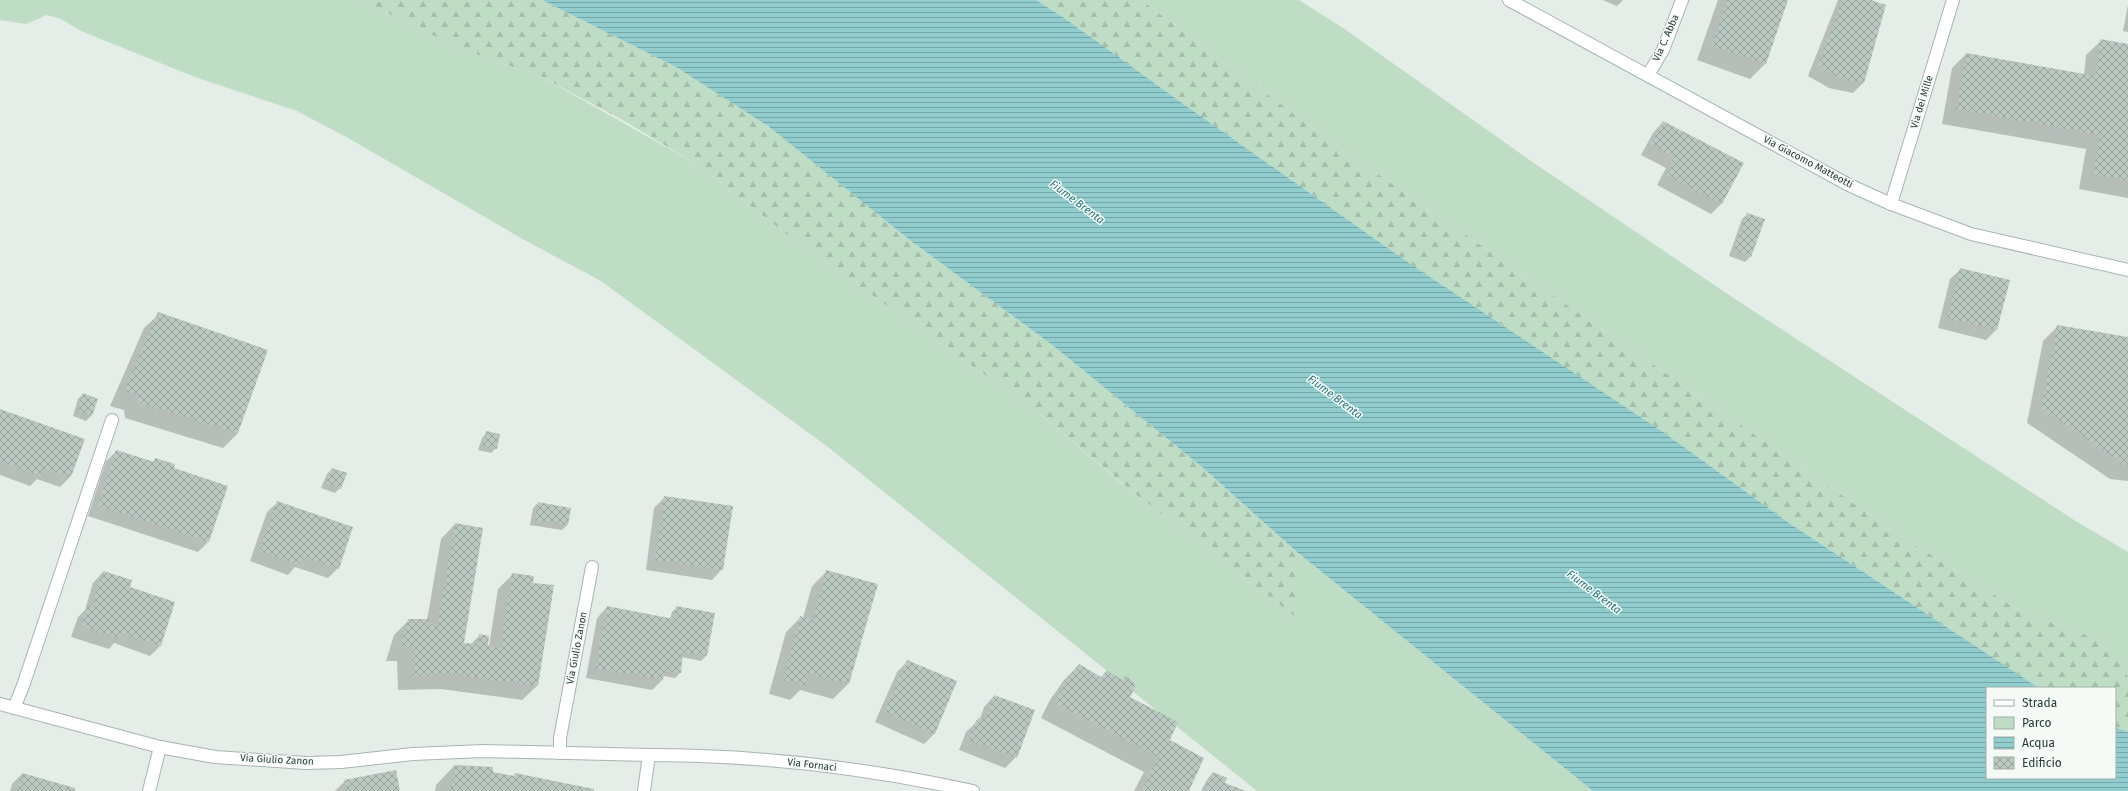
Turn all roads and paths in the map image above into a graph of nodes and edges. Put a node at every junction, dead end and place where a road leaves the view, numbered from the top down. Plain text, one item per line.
1 (1509, 0) edge
2 (1682, 0) edge
3 (1953, 0) edge
4 (1648, 75) junction
5 (1891, 204) junction
6 (2128, 270) edge
7 (112, 420) dead end
8 (592, 567) dead end
9 (0, 704) edge
10 (14, 708) junction
11 (160, 747) junction
12 (560, 753) junction
13 (649, 755) junction
14 (149, 791) edge
15 (644, 791) edge
16 (973, 791) edge

1 - 4 street, Via Giacomo Matteotti
2 - 4 street, Via C. Abba
3 - 5 street, Via dei Mille
4 - 5 street, Via Giacomo Matteotti
5 - 6 street, Via Giacomo Matteotti
7 - 10 street
8 - 12 street, Via Giulio Zanon
9 - 10 street, Via Giulio Zanon
10 - 11 street, Via Giulio Zanon
11 - 12 street, Via Giulio Zanon
11 - 14 street
12 - 13 street, Via Giulio Zanon
13 - 15 street
13 - 16 street, Via Fornaci

